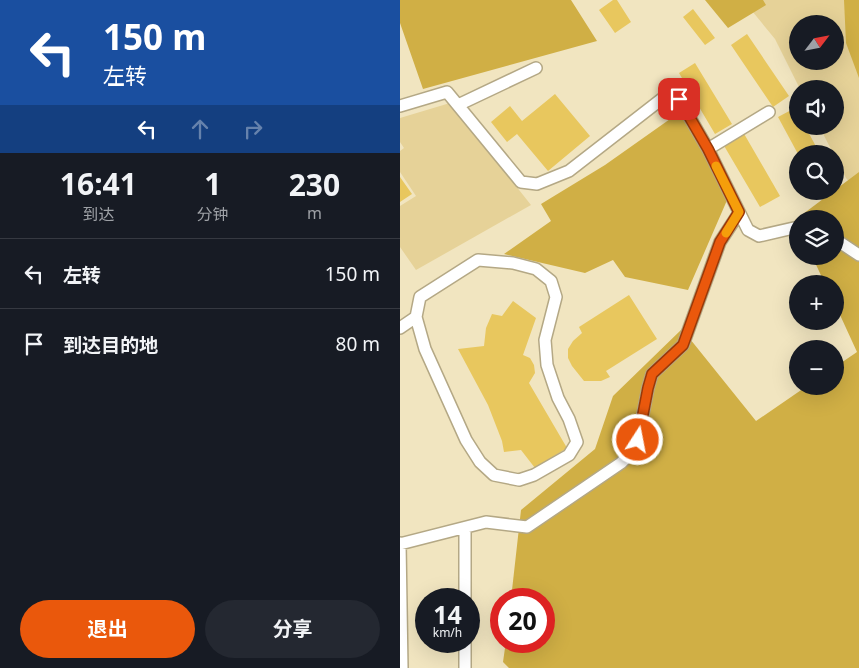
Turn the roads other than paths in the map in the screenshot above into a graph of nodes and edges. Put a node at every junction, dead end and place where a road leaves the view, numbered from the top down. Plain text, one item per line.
1 (536, 68) dead end
2 (400, 106) edge
3 (458, 106) junction
4 (769, 112) dead end
5 (708, 149) junction
6 (739, 212) junction
7 (789, 229) edge
8 (844, 245) edge
9 (859, 255) edge
10 (416, 317) junction
11 (400, 328) edge
12 (465, 528) junction
13 (400, 544) edge
14 (465, 588) edge
15 (465, 653) edge
16 (402, 668) edge
17 (465, 668) edge

1 - 3 street
2 - 3 street
3 - 5 street
4 - 5 street
5 - 6 street
6 - 7 street
6 - 12 street
8 - 9 street
10 - 10 street
10 - 11 street
12 - 13 street
12 - 14 street
13 - 16 street
15 - 17 street

